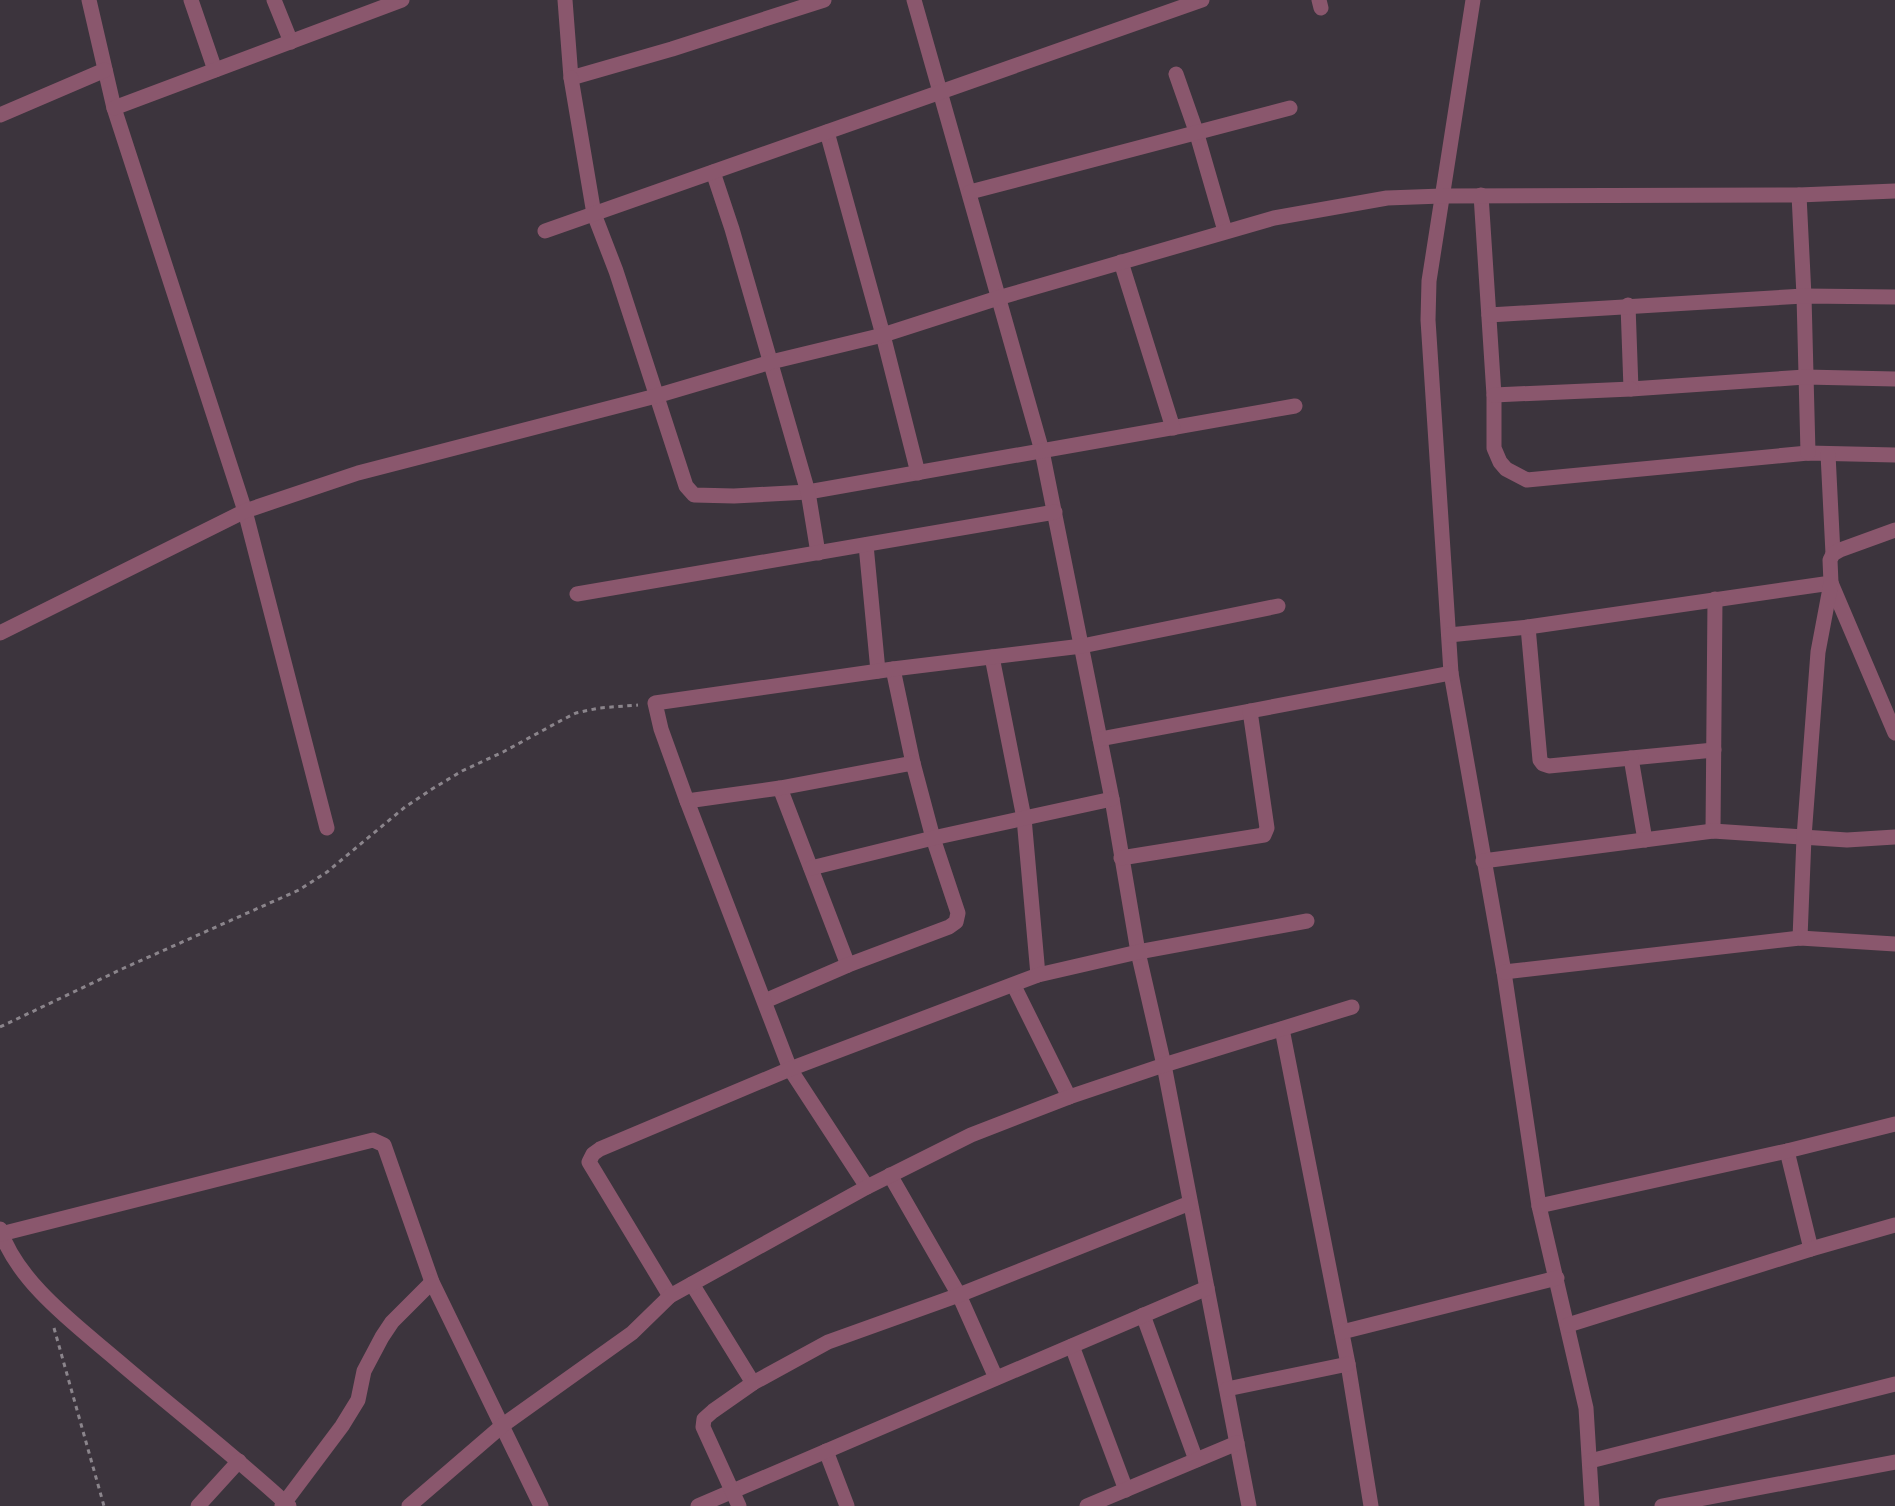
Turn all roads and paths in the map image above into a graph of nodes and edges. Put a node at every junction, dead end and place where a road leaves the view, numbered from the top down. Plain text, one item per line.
1 (89, 0) edge
2 (191, 0) edge
3 (274, 0) edge
4 (402, 0) edge
5 (565, 0) edge
6 (824, 0) edge
7 (914, 0) edge
8 (1202, 0) edge
9 (1473, 0) edge
10 (370, 5) edge
11 (291, 42) junction
12 (105, 70) junction
13 (215, 70) junction
14 (1176, 74) dead end
15 (571, 78) junction
16 (942, 92) junction
17 (114, 108) junction
18 (1290, 108) dead end
19 (0, 115) edge
20 (1196, 131) junction
21 (827, 132) junction
22 (714, 172) junction
23 (1895, 191) edge
24 (970, 192) junction
25 (1442, 195) junction
26 (1481, 195) junction
27 (1799, 195) junction
28 (594, 214) junction
29 (545, 231) dead end
30 (1225, 231) junction
31 (1121, 262) junction
32 (1804, 296) junction
33 (1895, 297) edge
34 (998, 298) junction
35 (1628, 305) junction
36 (1489, 315) junction
37 (884, 335) junction
38 (771, 363) junction
39 (1805, 377) junction
40 (1895, 379) edge
41 (1631, 389) junction
42 (1494, 395) junction
43 (656, 396) junction
44 (1295, 406) dead end
45 (1173, 428) junction
46 (1042, 451) junction
47 (1808, 453) junction
48 (1828, 454) junction
49 (1895, 455) edge
50 (918, 473) junction
51 (808, 492) junction
52 (245, 512) junction
53 (1055, 512) junction
54 (1895, 530) edge
55 (866, 545) junction
56 (819, 553) junction
57 (1833, 554) junction
58 (1831, 583) junction
59 (577, 594) dead end
60 (1714, 599) junction
61 (1278, 606) dead end
62 (1528, 627) junction
63 (0, 633) edge
64 (1449, 635) junction
65 (1082, 646) junction
66 (992, 657) junction
67 (886, 670) junction
68 (1450, 673) junction
69 (655, 703) junction
70 (1250, 711) junction
71 (1895, 734) edge
72 (1100, 739) junction
73 (1714, 750) junction
74 (1631, 758) junction
75 (913, 763) junction
76 (780, 788) junction
77 (1112, 799) junction
78 (687, 801) junction
79 (1024, 818) junction
80 (327, 828) dead end
81 (1713, 831) junction
82 (1804, 837) junction
83 (1895, 837) edge
84 (933, 838) junction
85 (1645, 840) junction
86 (1121, 858) junction
87 (1483, 861) junction
88 (811, 868) junction
89 (1306, 921) dead end
90 (1800, 938) junction
91 (1895, 944) edge
92 (1138, 952) junction
93 (848, 965) junction
94 (1504, 972) junction
95 (1038, 975) junction
96 (1014, 986) junction
97 (765, 1001) junction
98 (1352, 1007) dead end
99 (0, 1027) edge
100 (1282, 1029) junction
101 (1164, 1065) junction
102 (790, 1069) junction
103 (1069, 1097) junction
104 (1895, 1124) edge
105 (1787, 1151) junction
106 (890, 1175) junction
107 (867, 1187) junction
108 (1190, 1203) junction
109 (1539, 1206) junction
110 (1895, 1225) edge
111 (1, 1231) edge
112 (1811, 1249) junction
113 (1557, 1278) junction
114 (432, 1282) junction
115 (692, 1284) junction
116 (1207, 1288) junction
117 (959, 1294) junction
118 (670, 1296) junction
119 (55, 1305) junction
120 (1143, 1315) junction
121 (1568, 1325) junction
122 (1342, 1332) junction
123 (1072, 1346) junction
124 (1348, 1364) junction
125 (996, 1378) junction
126 (753, 1383) junction
127 (1895, 1384) edge
128 (1227, 1389) junction
129 (503, 1425) junction
130 (1237, 1443) junction
131 (826, 1451) junction
132 (1196, 1460) junction
133 (238, 1461) junction
134 (1590, 1461) junction
135 (1895, 1462) edge
136 (1126, 1490) junction
137 (733, 1491) junction
138 (286, 1505) edge
139 (104, 1506) edge
140 (198, 1506) edge
141 (409, 1506) edge
142 (541, 1506) edge
143 (698, 1506) edge
144 (739, 1506) edge
145 (847, 1506) edge
146 (1087, 1506) edge
147 (1249, 1506) edge
148 (1371, 1506) edge
149 (1592, 1506) edge
150 (1662, 1506) edge

1 - 12 street
2 - 13 street
3 - 11 street
4 - 10 street
5 - 15 street
6 - 15 street
7 - 16 street
8 - 16 street
9 - 25 street
10 - 11 street
11 - 13 street
12 - 17 street
12 - 19 street
13 - 17 street
14 - 20 street
15 - 28 street
16 - 21 street
16 - 24 street
17 - 52 street
18 - 20 street
20 - 24 street
20 - 30 street
21 - 22 street
21 - 37 street
22 - 28 street
22 - 38 street
23 - 27 street
24 - 34 street
25 - 26 street
25 - 30 street
25 - 64 street
26 - 27 street
26 - 36 street
27 - 32 street
28 - 29 street
28 - 43 street
30 - 31 street
31 - 34 street
31 - 45 street
32 - 33 street
32 - 35 street
32 - 39 street
34 - 37 street
34 - 46 street
35 - 36 street
35 - 41 street
36 - 42 street
37 - 38 street
37 - 50 street
38 - 43 street
38 - 51 street
39 - 40 street
39 - 41 street
39 - 47 street
41 - 42 street
42 - 47 street
43 - 51 street
43 - 52 street
44 - 45 street
45 - 46 street
46 - 50 street
46 - 53 street
47 - 48 street
48 - 49 street
48 - 57 street
50 - 51 street
51 - 56 street
52 - 63 street
52 - 80 street
53 - 55 street
53 - 65 street
54 - 57 street
55 - 56 street
55 - 67 street
56 - 59 street
57 - 58 street
58 - 60 street
58 - 71 street
58 - 82 street
60 - 62 street
60 - 73 street
61 - 65 street
62 - 64 street
62 - 74 street
64 - 68 street
65 - 66 street
65 - 72 street
66 - 67 street
66 - 79 street
67 - 69 street
67 - 75 street
68 - 70 street
68 - 87 street
69 - 78 street
69 - 99 path
70 - 72 street
70 - 86 street
72 - 77 street
73 - 74 street
73 - 81 street
74 - 85 street
75 - 76 street
75 - 84 street
76 - 78 street
76 - 88 street
77 - 79 street
77 - 86 street
78 - 97 street
79 - 84 street
79 - 95 street
81 - 82 street
81 - 85 street
82 - 83 street
82 - 90 street
84 - 88 street
84 - 93 street
85 - 87 street
86 - 92 street
87 - 94 street
88 - 93 street
89 - 92 street
90 - 91 street
90 - 94 street
92 - 95 street
92 - 101 street
93 - 97 street
94 - 109 street
95 - 96 street
96 - 102 street
96 - 103 street
97 - 102 street
98 - 100 street
100 - 101 street
100 - 122 street
101 - 103 street
101 - 108 street
102 - 107 street
102 - 118 street
103 - 106 street
104 - 105 street
105 - 109 street
105 - 112 street
106 - 107 street
106 - 117 street
107 - 115 street
108 - 116 street
108 - 117 street
109 - 113 street
110 - 112 street
111 - 114 street
111 - 119 street
112 - 121 street
113 - 121 street
113 - 122 street
114 - 129 street
114 - 138 street
115 - 118 street
115 - 126 street
116 - 120 street
116 - 128 street
117 - 125 street
117 - 126 street
118 - 129 street
119 - 133 street
119 - 139 path
120 - 123 street
120 - 132 street
121 - 134 street
122 - 124 street
123 - 125 street
123 - 136 street
124 - 128 street
124 - 148 street
125 - 131 street
126 - 137 street
127 - 134 street
128 - 130 street
129 - 141 street
129 - 142 street
130 - 132 street
130 - 147 street
131 - 137 street
131 - 145 street
132 - 136 street
133 - 138 street
133 - 140 street
134 - 149 street
135 - 150 street
136 - 146 street
137 - 143 street
137 - 144 street

